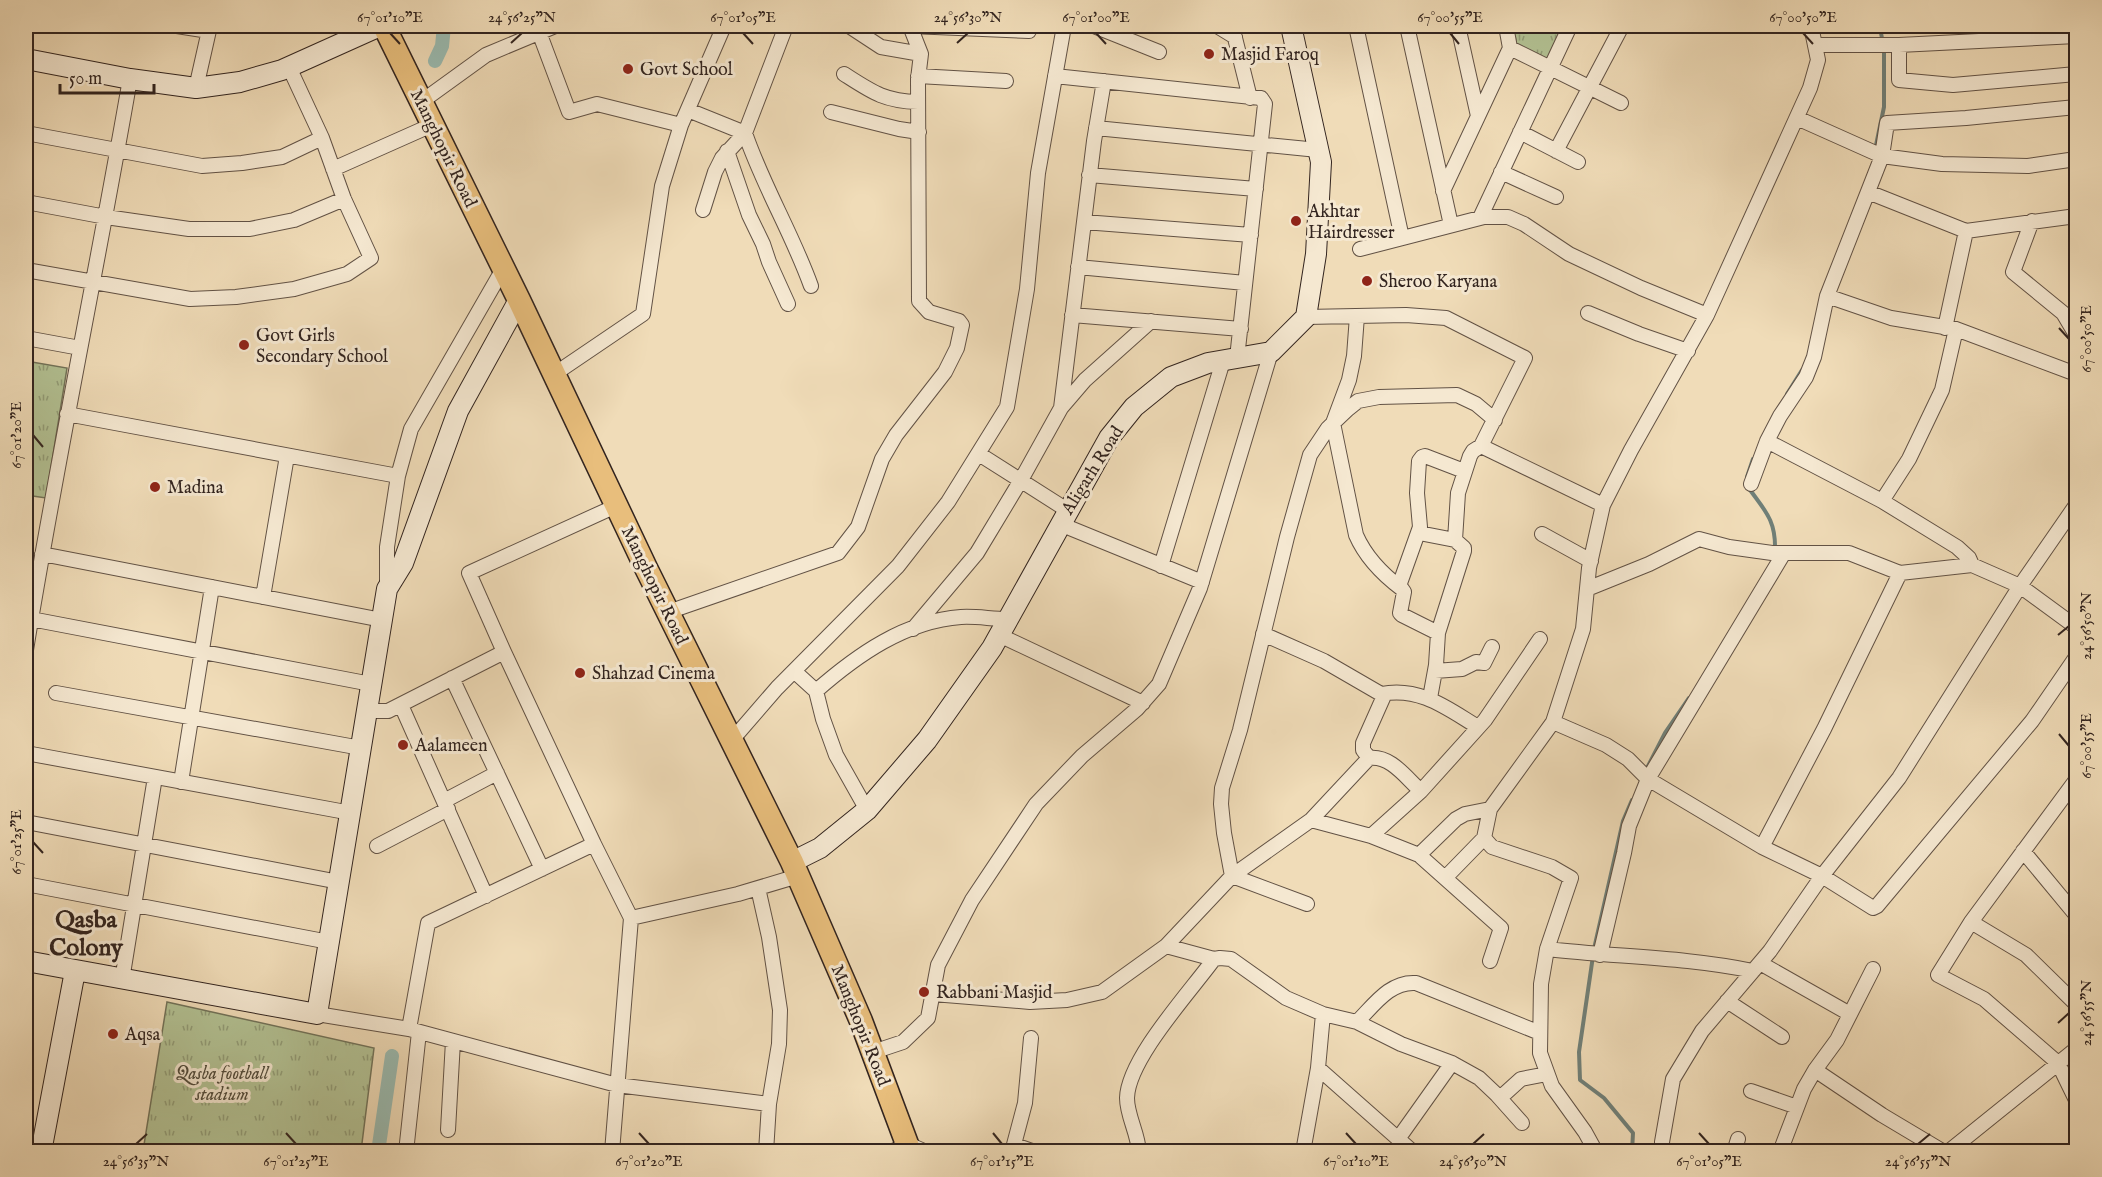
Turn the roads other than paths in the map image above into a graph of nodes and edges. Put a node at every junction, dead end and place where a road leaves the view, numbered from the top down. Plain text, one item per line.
1 (177, 26) edge
2 (382, 26) edge
3 (555, 26) edge
4 (724, 26) edge
5 (786, 26) edge
6 (849, 26) edge
7 (911, 26) edge
8 (1064, 26) edge
9 (1094, 26) edge
10 (1217, 26) edge
11 (1291, 26) edge
12 (1356, 26) edge
13 (1407, 26) edge
14 (1458, 26) edge
15 (1506, 26) edge
16 (1570, 26) edge
17 (1622, 26) edge
18 (1811, 26) edge
19 (209, 28) edge
20 (1029, 30) dead end
21 (1234, 31) edge
22 (539, 32) junction
23 (2076, 36) edge
24 (1895, 44) junction
25 (1815, 45) junction
26 (1510, 48) junction
27 (1159, 52) dead end
28 (921, 54) junction
29 (26, 59) edge
30 (289, 67) junction
31 (1551, 68) junction
32 (844, 74) dead end
33 (2076, 74) edge
34 (918, 76) junction
35 (1055, 76) junction
36 (130, 79) junction
37 (1006, 81) dead end
38 (1104, 81) junction
39 (1590, 87) junction
40 (196, 88) junction
41 (1250, 98) junction
42 (421, 102) junction
43 (918, 102) junction
44 (1621, 103) dead end
45 (2076, 107) edge
46 (688, 110) junction
47 (831, 112) dead end
48 (1478, 117) junction
49 (1797, 118) junction
50 (432, 124) junction
51 (681, 125) junction
52 (1096, 128) junction
53 (920, 132) junction
54 (1520, 132) junction
55 (26, 133) edge
56 (745, 133) junction
57 (322, 138) junction
58 (1261, 144) junction
59 (118, 150) junction
60 (1318, 150) junction
61 (728, 151) junction
62 (1556, 151) junction
63 (1878, 155) junction
64 (2076, 159) edge
65 (1578, 162) dead end
66 (333, 169) junction
67 (1501, 172) junction
68 (1089, 175) junction
69 (1256, 189) junction
70 (1443, 191) junction
71 (1868, 192) junction
72 (1556, 197) dead end
73 (344, 199) junction
74 (26, 202) edge
75 (703, 210) dead end
76 (2076, 216) edge
77 (106, 217) junction
78 (1480, 218) junction
79 (2032, 221) junction
80 (1084, 222) junction
81 (1451, 225) junction
82 (1966, 231) junction
83 (1251, 235) junction
84 (1402, 238) junction
85 (1360, 249) dead end
86 (1078, 267) junction
87 (503, 269) junction
88 (26, 270) edge
89 (94, 283) junction
90 (1245, 283) junction
91 (811, 286) dead end
92 (1827, 296) junction
93 (519, 300) junction
94 (788, 304) dead end
95 (1588, 313) dead end
96 (2071, 313) edge
97 (1072, 315) junction
98 (1707, 315) junction
99 (1357, 316) junction
100 (1306, 317) junction
101 (1151, 321) junction
102 (1950, 328) junction
103 (1241, 329) junction
104 (2076, 334) edge
105 (26, 338) edge
106 (81, 348) junction
107 (1688, 351) junction
108 (1271, 352) junction
109 (1230, 359) junction
110 (2076, 374) edge
111 (553, 375) junction
112 (1061, 408) junction
113 (67, 414) junction
114 (1495, 420) junction
115 (1333, 423) junction
116 (1767, 441) junction
117 (1481, 446) junction
118 (979, 454) junction
119 (287, 456) junction
120 (1464, 471) junction
121 (398, 476) junction
122 (1021, 480) junction
123 (1751, 484) dead end
124 (1882, 501) junction
125 (1604, 505) junction
126 (2076, 505) edge
127 (616, 506) junction
128 (1064, 517) junction
129 (1419, 533) junction
130 (1542, 534) dead end
131 (1455, 540) junction
132 (1779, 553) junction
133 (42, 554) junction
134 (1591, 561) junction
135 (1972, 565) junction
136 (1161, 566) junction
137 (1900, 573) junction
138 (1202, 582) junction
139 (1399, 586) junction
140 (2020, 586) junction
141 (212, 587) junction
142 (387, 589) junction
143 (1587, 589) junction
144 (263, 597) junction
145 (668, 612) junction
146 (31, 619) junction
147 (382, 620) junction
148 (1003, 627) junction
149 (2076, 627) edge
150 (913, 629) junction
151 (1438, 633) junction
152 (1263, 634) junction
153 (1540, 639) dead end
154 (1492, 647) dead end
155 (26, 650) edge
156 (202, 651) junction
157 (504, 652) junction
158 (2076, 657) edge
159 (1435, 671) junction
160 (794, 672) junction
161 (452, 678) junction
162 (371, 684) junction
163 (816, 691) junction
164 (56, 693) dead end
165 (1381, 694) junction
166 (1430, 698) junction
167 (1143, 703) junction
168 (400, 705) junction
169 (367, 711) junction
170 (191, 718) junction
171 (1554, 722) junction
172 (1478, 728) junction
173 (732, 740) junction
174 (361, 748) junction
175 (26, 753) edge
176 (1369, 758) junction
177 (497, 773) junction
178 (1645, 776) junction
179 (155, 777) junction
180 (2076, 780) edge
181 (181, 782) junction
182 (1421, 791) junction
183 (2066, 794) junction
184 (2076, 804) edge
185 (446, 805) junction
186 (1490, 809) junction
187 (867, 810) junction
188 (351, 813) junction
189 (1311, 820) junction
190 (26, 822) edge
191 (1371, 836) junction
192 (1484, 838) junction
193 (144, 844) junction
194 (594, 844) junction
195 (377, 846) dead end
196 (1762, 848) junction
197 (2023, 851) junction
198 (1419, 855) junction
199 (543, 868) junction
200 (795, 869) junction
201 (1232, 876) junction
202 (1822, 876) junction
203 (1446, 877) junction
204 (339, 882) junction
205 (26, 884) edge
206 (758, 888) junction
207 (486, 896) junction
208 (134, 904) junction
209 (1307, 904) dead end
210 (2076, 915) edge
211 (631, 918) junction
212 (1971, 922) junction
213 (329, 942) junction
214 (1166, 946) junction
215 (1547, 949) junction
216 (1595, 955) junction
217 (1214, 959) junction
218 (26, 961) edge
219 (1490, 962) dead end
220 (1757, 967) junction
221 (1873, 969) dead end
222 (75, 971) junction
223 (122, 980) junction
224 (933, 994) junction
225 (1727, 1001) junction
226 (2076, 1004) edge
227 (317, 1014) junction
228 (1323, 1014) junction
229 (1850, 1014) junction
230 (1357, 1022) junction
231 (414, 1030) junction
232 (1540, 1033) junction
233 (1782, 1037) dead end
234 (1031, 1038) dead end
235 (453, 1041) junction
236 (2076, 1048) edge
237 (873, 1052) junction
238 (1452, 1063) junction
239 (2058, 1063) junction
240 (1318, 1068) junction
241 (1815, 1070) junction
242 (1547, 1074) junction
243 (616, 1085) junction
244 (1751, 1091) dead end
245 (1500, 1098) junction
246 (2076, 1100) edge
247 (770, 1104) junction
248 (1797, 1107) junction
249 (1522, 1122) dead end
250 (448, 1130) dead end
251 (1398, 1139) junction
252 (1014, 1148) edge
253 (909, 1150) edge
254 (1306, 1150) edge
255 (45, 1151) edge
256 (406, 1152) edge
257 (612, 1152) edge
258 (766, 1152) edge
259 (1035, 1152) edge
260 (1139, 1152) edge
261 (1413, 1152) edge
262 (1596, 1152) edge
263 (1663, 1152) edge
264 (1780, 1152) edge
265 (1944, 1152) edge
266 (1948, 1152) edge

1 - 19 street
2 - 30 street
2 - 42 main road, Manghopir Road
3 - 22 street
4 - 46 street
5 - 56 street
6 - 28 street
7 - 20 street
7 - 28 street
8 - 35 street
9 - 27 street
10 - 21 street
11 - 60 street
12 - 84 street
13 - 70 street
14 - 48 street
15 - 26 street
16 - 31 street
17 - 39 street
18 - 25 street
19 - 40 street
21 - 41 street
22 - 42 street
22 - 51 street
23 - 24 street
24 - 25 street
24 - 33 street
25 - 49 street
26 - 31 street
26 - 48 street
28 - 34 street
29 - 36 street
30 - 40 street
30 - 57 street
31 - 39 street
31 - 54 street
32 - 43 street
34 - 37 street
34 - 43 street
35 - 38 street
35 - 118 street
36 - 40 street
36 - 59 street
38 - 41 street
38 - 52 street
39 - 44 street
39 - 62 street
41 - 58 street
42 - 50 main road, Manghopir Road
43 - 53 street
45 - 63 street
46 - 51 street
46 - 56 street
47 - 53 street
48 - 70 street
49 - 63 street
49 - 98 street
50 - 66 street
50 - 87 main road, Manghopir Road
51 - 111 street
52 - 58 street
52 - 68 street
53 - 145 street
54 - 62 street
54 - 67 street
55 - 59 street
56 - 61 street
56 - 91 street
57 - 59 street
57 - 66 street
58 - 60 street
58 - 69 street
59 - 77 street
60 - 100 street
61 - 75 street
61 - 94 street
62 - 65 street
63 - 64 street
63 - 71 street
66 - 73 street
67 - 72 street
67 - 78 street
68 - 69 street
68 - 80 street
69 - 83 street
70 - 81 street
71 - 82 street
71 - 92 street
73 - 77 street
73 - 89 street
74 - 77 street
76 - 79 street
77 - 89 street
78 - 81 street
78 - 98 street
79 - 82 street
79 - 96 street
80 - 83 street
80 - 86 street
81 - 84 street
82 - 102 street
83 - 90 street
84 - 85 street
86 - 90 street
86 - 97 street
87 - 93 main road, Manghopir Road
87 - 121 street
88 - 89 street
89 - 106 street
90 - 103 street
92 - 102 street
92 - 116 street
93 - 111 main road, Manghopir Road
93 - 142 street
95 - 107 street
96 - 104 street
97 - 101 street
97 - 112 street
98 - 107 street
99 - 100 street
99 - 114 street
99 - 115 street
100 - 108 street
101 - 103 street
101 - 112 street
102 - 110 street
102 - 124 street
103 - 109 street
105 - 106 street
106 - 113 street
107 - 125 street
108 - 109 street, Aligarh Road
108 - 138 street
109 - 128 street, Aligarh Road
109 - 136 street
111 - 127 main road, Manghopir Road
112 - 122 street
113 - 119 street
113 - 133 street
114 - 115 street
114 - 117 street
115 - 139 street
115 - 152 street
116 - 123 street
116 - 124 street
117 - 120 street
117 - 125 street
118 - 122 street
118 - 160 street
119 - 121 street
119 - 144 street
120 - 129 street
120 - 131 street
121 - 142 street
122 - 128 street
122 - 150 street
124 - 135 street
125 - 134 street
126 - 140 street
127 - 145 main road, Manghopir Road
127 - 157 street
128 - 136 street
128 - 148 street, Aligarh Road
129 - 131 street
129 - 139 street
130 - 134 street
131 - 151 street
132 - 137 street
132 - 143 street
132 - 178 street
133 - 141 street
133 - 146 street
134 - 143 street
135 - 137 street
135 - 140 street
136 - 138 street
137 - 196 street
138 - 167 street
139 - 151 street
140 - 149 street
140 - 202 street
141 - 144 street
141 - 156 street
142 - 147 street
143 - 171 street
144 - 147 street
145 - 173 main road, Manghopir Road
146 - 155 street
146 - 156 street
147 - 162 street
148 - 150 street
148 - 167 street
148 - 187 street, Aligarh Road
150 - 163 street
151 - 159 street
152 - 165 street
152 - 201 street
153 - 172 street
154 - 159 street
156 - 162 street
156 - 170 street
157 - 161 street
157 - 194 street
158 - 202 street
159 - 166 street
160 - 163 street
160 - 173 street
161 - 168 street
161 - 177 street
162 - 169 street
163 - 187 street
164 - 170 street
165 - 166 street
165 - 176 street
166 - 172 street
167 - 224 street
168 - 169 street
168 - 185 street
169 - 174 street
170 - 174 street
170 - 181 street
171 - 178 street
171 - 186 street
172 - 182 street
173 - 200 main road, Manghopir Road
174 - 188 street
175 - 179 street
176 - 182 street
176 - 189 street
177 - 185 street
177 - 199 street
178 - 196 street
178 - 216 street
179 - 181 street
179 - 193 street
180 - 183 street
181 - 188 street
182 - 191 street
183 - 184 street
183 - 197 street
185 - 195 street
185 - 207 street
186 - 192 street
186 - 198 street
187 - 200 street, Aligarh Road
188 - 204 street
189 - 191 street
189 - 201 street
190 - 193 street
191 - 198 street
192 - 203 street
192 - 215 street
193 - 204 street
193 - 208 street
194 - 199 street
194 - 211 street
196 - 202 street
197 - 210 street
197 - 212 street
198 - 203 street
199 - 207 street
200 - 206 street
200 - 237 main road, Manghopir Road
201 - 209 street
201 - 214 street
202 - 220 street
203 - 219 street
204 - 213 street
205 - 208 street
206 - 211 street
206 - 247 street
207 - 231 street
208 - 213 street
208 - 223 street
211 - 243 street
212 - 226 street
212 - 239 street
213 - 227 street
214 - 217 street
214 - 224 street
215 - 216 street
215 - 232 street
216 - 220 street
217 - 228 street
217 - 260 street
218 - 222 street
220 - 225 street
220 - 229 street
221 - 229 street
222 - 223 street
222 - 255 street
223 - 227 street
224 - 237 street
225 - 233 street
225 - 263 street
227 - 231 street
228 - 230 street
228 - 240 street
229 - 241 street
230 - 232 street
230 - 238 street
231 - 235 street
231 - 256 street
232 - 242 street
234 - 252 street
235 - 243 street
235 - 250 street
236 - 239 street
237 - 253 main road, Manghopir Road
238 - 245 street
238 - 251 street
239 - 246 street
239 - 266 street
240 - 251 street
240 - 254 street
241 - 248 street
241 - 265 street
242 - 245 street
242 - 262 street
243 - 247 street
243 - 257 street
244 - 248 street
245 - 249 street
247 - 258 street
248 - 264 street
251 - 261 street
252 - 259 street

